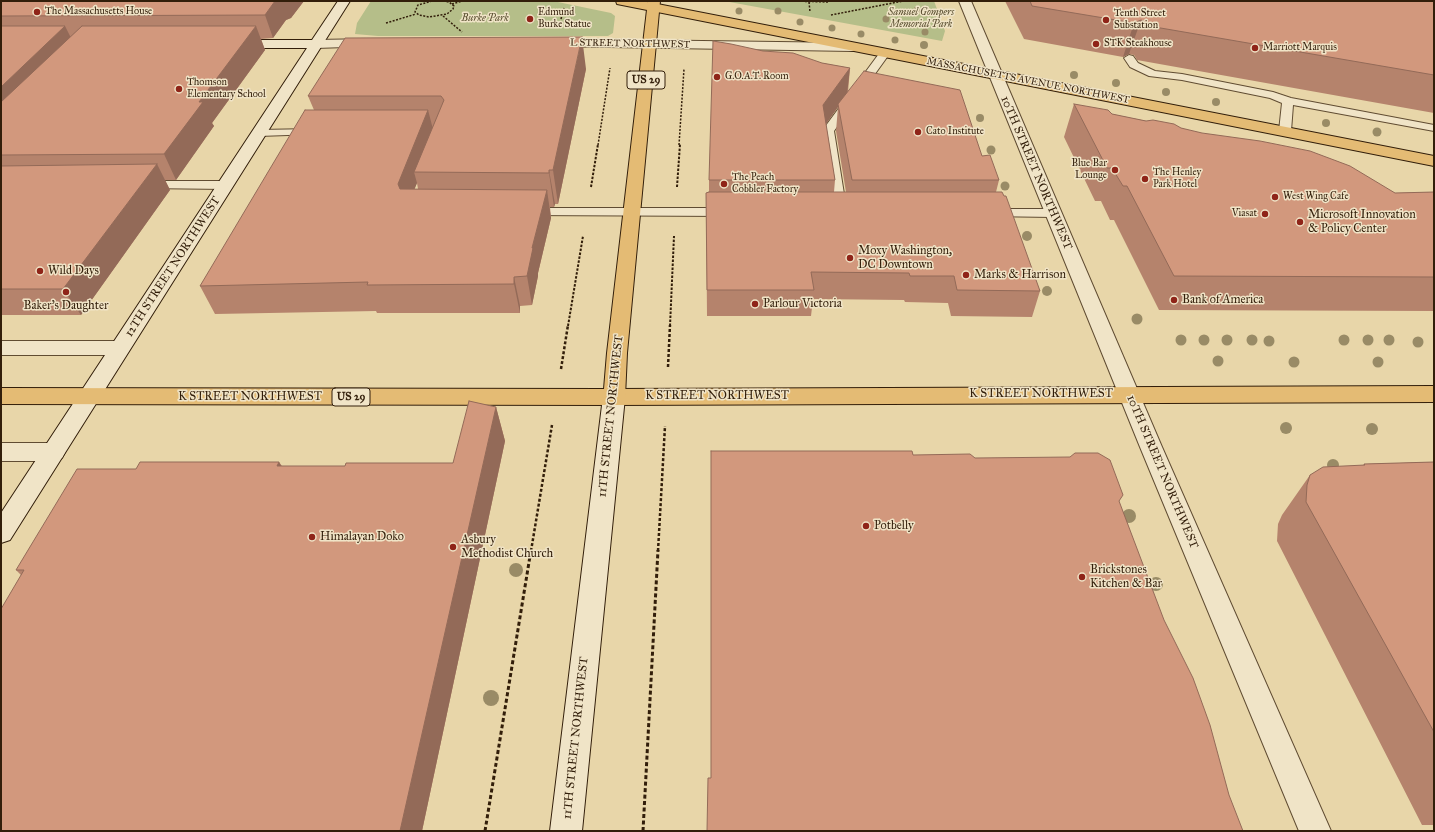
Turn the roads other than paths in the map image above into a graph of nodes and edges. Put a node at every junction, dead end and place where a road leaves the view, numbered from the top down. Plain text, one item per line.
1 (344, 1) edge
2 (622, 1) edge
3 (965, 1) edge
4 (654, 4) edge
5 (381, 43) edge
6 (538, 43) edge
7 (221, 44) edge
8 (316, 44) junction
9 (649, 44) junction
10 (852, 47) junction
11 (885, 53) junction
12 (1128, 58) edge
13 (994, 75) junction
14 (1288, 101) junction
15 (1434, 128) edge
16 (326, 132) edge
17 (1285, 132) junction
18 (259, 133) junction
19 (1434, 161) edge
20 (134, 185) edge
21 (226, 185) junction
22 (514, 212) edge
23 (632, 212) junction
24 (740, 212) edge
25 (826, 212) edge
26 (841, 213) junction
27 (857, 213) edge
28 (976, 213) edge
29 (1053, 213) junction
30 (1, 348) edge
31 (120, 348) junction
32 (1128, 394) junction
33 (1434, 394) edge
34 (4, 397) edge
35 (89, 397) junction
36 (614, 397) junction
37 (1, 452) edge
38 (54, 452) junction
39 (1, 533) edge
40 (566, 831) edge
41 (1314, 831) edge

1 - 8 street, 12TH STREET NORTHWEST
2 - 4 main road, MASSACHUSETTS AVENUE NORTHWEST
3 - 13 street, 10TH STREET NORTHWEST
4 - 9 main road, 11TH STREET NORTHWEST / US 29
4 - 10 main road, MASSACHUSETTS AVENUE NORTHWEST
5 - 8 street
6 - 9 street, L STREET NORTHWEST
7 - 8 street
8 - 18 street, 12TH STREET NORTHWEST
9 - 10 street, L STREET NORTHWEST
9 - 23 main road, 11TH STREET NORTHWEST / US 29
10 - 11 main road, MASSACHUSETTS AVENUE NORTHWEST
11 - 13 main road, MASSACHUSETTS AVENUE NORTHWEST
11 - 26 lane
12 - 14 lane
13 - 17 main road, MASSACHUSETTS AVENUE NORTHWEST
13 - 29 street, 10TH STREET NORTHWEST
14 - 15 lane
14 - 17 lane
16 - 18 lane
17 - 19 main road, MASSACHUSETTS AVENUE NORTHWEST
18 - 21 street, 12TH STREET NORTHWEST
20 - 21 lane
21 - 31 street, 12TH STREET NORTHWEST
22 - 23 lane
23 - 24 lane
23 - 36 main road, 11TH STREET NORTHWEST / US 29
25 - 26 lane
26 - 27 lane
28 - 29 lane
29 - 32 street, 10TH STREET NORTHWEST
30 - 31 street
31 - 35 street, 12TH STREET NORTHWEST
32 - 33 main road, K STREET NORTHWEST
32 - 36 main road, K STREET NORTHWEST
32 - 41 street, 10TH STREET NORTHWEST
34 - 35 main road, K STREET NORTHWEST / US 29
35 - 36 main road, K STREET NORTHWEST / US 29
35 - 38 street, 12TH STREET NORTHWEST
36 - 40 street, 11TH STREET NORTHWEST
37 - 38 street
38 - 39 street, 12TH STREET NORTHWEST

